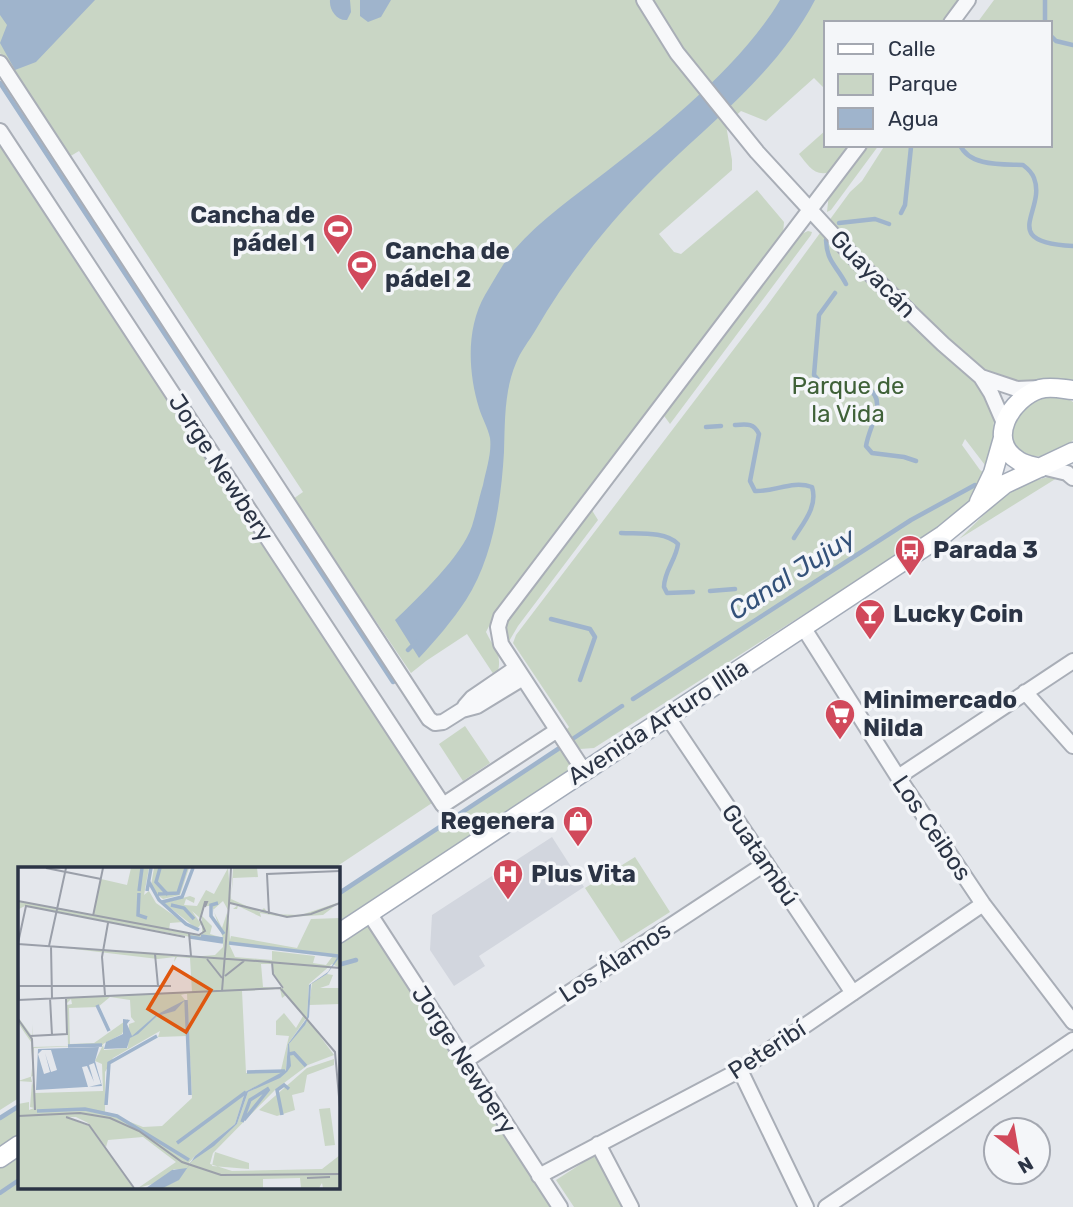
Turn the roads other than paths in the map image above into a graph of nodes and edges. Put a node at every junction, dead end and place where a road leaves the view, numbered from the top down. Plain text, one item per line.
1 (644, 0) edge
2 (968, 0) edge
3 (952, 21) edge
4 (0, 63) edge
5 (0, 131) edge
6 (858, 147) edge
7 (811, 209) junction
8 (981, 377) junction
9 (1044, 388) junction
10 (1071, 391) edge
11 (1004, 430) junction
12 (1073, 452) edge
13 (1041, 467) junction
14 (1073, 478) edge
15 (976, 508) junction
16 (803, 627) junction
17 (1073, 661) edge
18 (519, 673) junction
19 (1025, 692) junction
20 (667, 716) junction
21 (556, 731) junction
22 (1073, 746) edge
23 (584, 771) junction
24 (898, 777) junction
25 (766, 863) junction
26 (983, 904) junction
27 (369, 913) junction
28 (340, 933) edge
29 (853, 993) junction
30 (1073, 1022) edge
31 (1073, 1040) edge
32 (465, 1061) junction
33 (740, 1070) junction
34 (598, 1144) junction
35 (18, 1146) edge
36 (0, 1158) edge
37 (539, 1176) junction
38 (559, 1207) edge
39 (631, 1207) edge
40 (806, 1207) edge
41 (826, 1207) edge

1 - 7 street, Guayacán
2 - 3 street
4 - 18 street
5 - 21 street, Jorge Newbery
6 - 7 street
7 - 8 street, Guayacán
7 - 18 street
8 - 9 street, Guayacán
8 - 11 street, Guayacán
9 - 10 main road
9 - 11 main road
11 - 13 main road
11 - 15 main road, Avenida Arturo Illia
12 - 13 main road, Avenida Arturo Illia
13 - 14 street
13 - 15 main road, Avenida Arturo Illia
15 - 16 main road, Avenida Arturo Illia
16 - 20 main road, Avenida Arturo Illia
16 - 24 street, Los Ceibos
17 - 19 street
18 - 21 street
19 - 22 street
19 - 24 street
20 - 23 main road, Avenida Arturo Illia
20 - 25 street, Guatambú
21 - 23 street
23 - 27 main road, Avenida Arturo Illia
24 - 26 street, Los Ceibos
25 - 29 street, Guatambú
25 - 32 street, Los Álamos
26 - 29 street, Peteribí
26 - 30 street, Los Ceibos
27 - 28 main road, Avenida Arturo Illia
27 - 32 street, Jorge Newbery
29 - 33 street, Peteribí
31 - 41 street
32 - 37 street, Jorge Newbery
33 - 34 street, Peteribí
33 - 40 street
34 - 37 street, Peteribí
34 - 39 street
35 - 36 main road
37 - 38 street, Jorge Newbery

